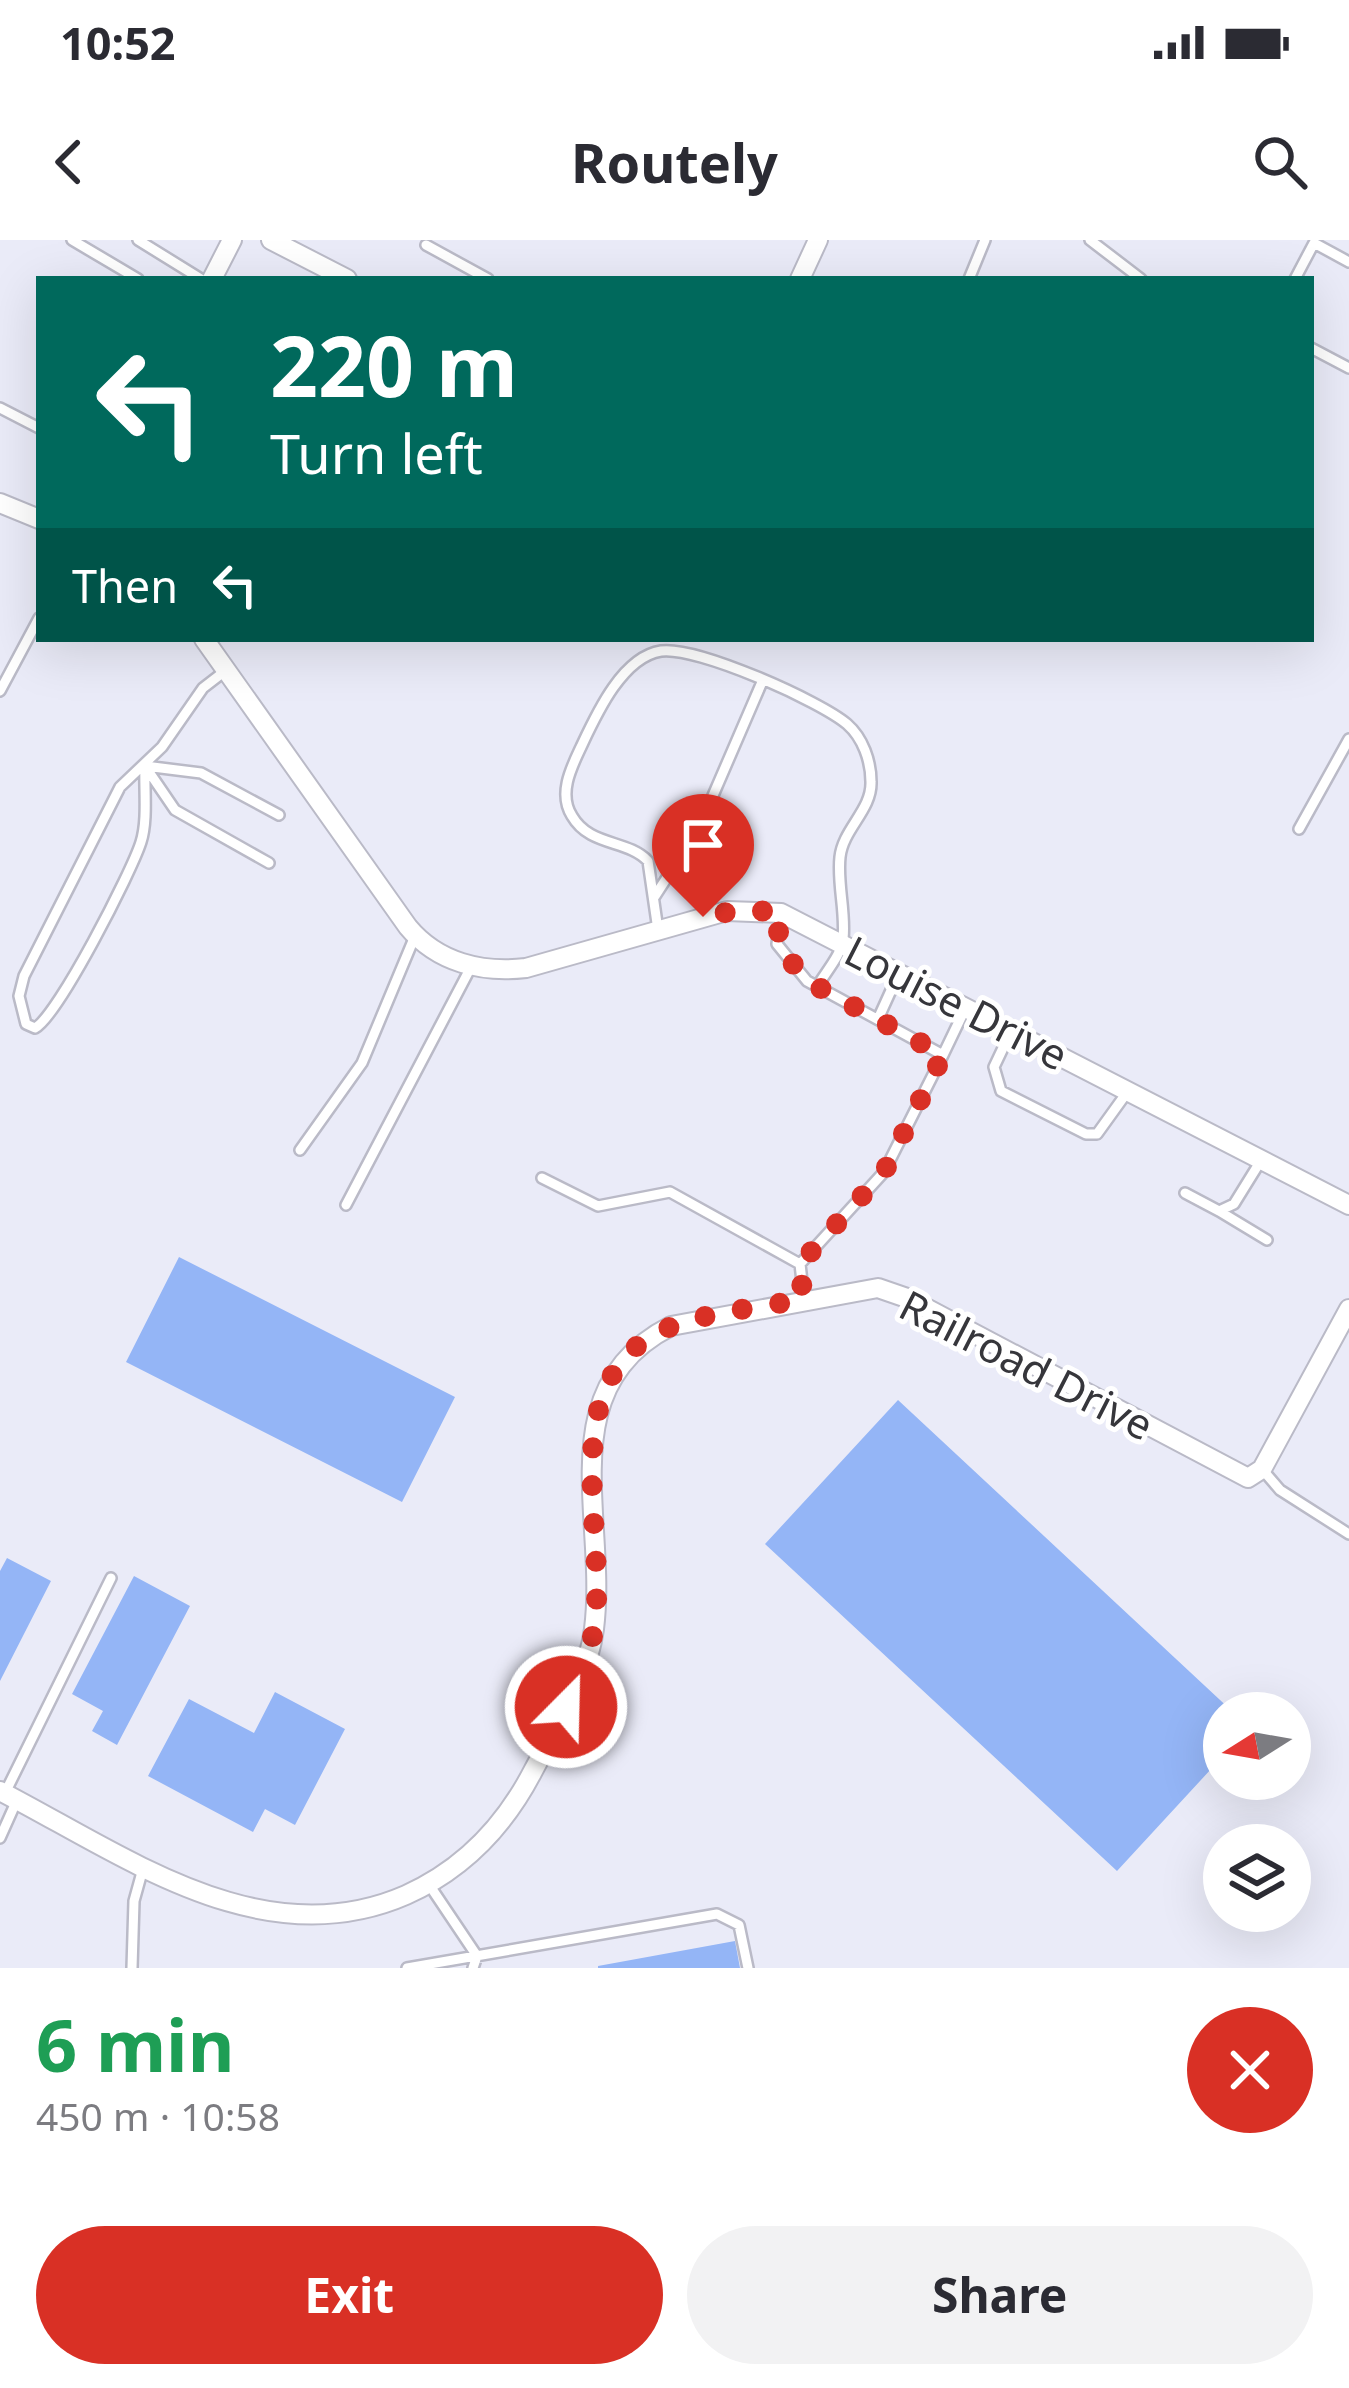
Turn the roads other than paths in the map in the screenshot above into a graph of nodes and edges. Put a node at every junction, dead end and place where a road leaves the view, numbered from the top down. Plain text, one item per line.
1 (73, 240) edge
2 (138, 240) edge
3 (232, 240) edge
4 (271, 240) edge
5 (818, 240) edge
6 (985, 240) edge
7 (1090, 240) edge
8 (1340, 240) edge
9 (154, 244) edge
10 (426, 245) dead end
11 (1333, 253) junction
12 (1349, 262) edge
13 (132, 276) edge
14 (197, 276) edge
15 (214, 276) edge
16 (341, 276) edge
17 (483, 276) edge
18 (803, 276) edge
19 (970, 276) edge
20 (1137, 276) edge
21 (1296, 276) edge
22 (1314, 350) edge
23 (1349, 368) edge
24 (0, 408) edge
25 (36, 426) edge
26 (0, 503) edge
27 (36, 518) edge
28 (36, 624) edge
29 (206, 642) edge
30 (225, 671) junction
31 (762, 682) junction
32 (0, 691) edge
33 (1349, 739) edge
34 (145, 766) junction
35 (279, 815) dead end
36 (1299, 829) dead end
37 (269, 863) dead end
38 (655, 897) junction
39 (781, 913) junction
40 (658, 929) junction
41 (415, 936) junction
42 (844, 943) junction
43 (471, 967) junction
44 (900, 972) junction
45 (817, 987) junction
46 (966, 1006) junction
47 (878, 1019) junction
48 (1012, 1029) junction
49 (943, 1055) junction
50 (1128, 1091) junction
51 (300, 1150) dead end
52 (1260, 1162) junction
53 (542, 1178) dead end
54 (1185, 1193) dead end
55 (346, 1205) dead end
56 (1349, 1205) edge
57 (1220, 1211) junction
58 (1267, 1240) dead end
59 (800, 1264) junction
60 (803, 1299) junction
61 (1347, 1317) edge
62 (1262, 1469) junction
63 (1349, 1534) edge
64 (111, 1578) dead end
65 (7, 1794) edge
66 (0, 1838) edge
67 (144, 1865) junction
68 (428, 1883) junction
69 (477, 1956) junction
70 (132, 1968) edge
71 (407, 1968) edge
72 (473, 1968) edge
73 (748, 1968) edge

1 - 13 lane
2 - 9 lane
3 - 15 street
4 - 16 street
5 - 18 street
6 - 19 lane
7 - 20 lane
8 - 11 lane
9 - 14 lane
10 - 17 lane
11 - 12 lane
11 - 21 lane
22 - 23 lane
24 - 25 lane
26 - 27 street
28 - 32 lane
29 - 30 street, Louise Drive
30 - 34 lane
30 - 41 street, Louise Drive
31 - 38 lane
31 - 38 lane
31 - 42 lane
33 - 36 lane
34 - 34 lane
34 - 35 lane
34 - 37 lane
38 - 40 lane
39 - 40 street, Louise Drive
39 - 42 street, Louise Drive
39 - 45 lane
40 - 43 street, Louise Drive
41 - 43 street, Louise Drive
41 - 51 lane
42 - 44 street, Louise Drive
42 - 45 lane
43 - 55 lane
44 - 46 street, Louise Drive
44 - 47 lane
45 - 47 lane
46 - 48 street, Louise Drive
46 - 49 lane
47 - 49 lane
48 - 50 street, Louise Drive
48 - 50 lane
49 - 59 lane
50 - 52 street, Louise Drive
52 - 56 street, Louise Drive
52 - 57 lane
53 - 59 lane
54 - 57 lane
57 - 58 lane
59 - 60 lane
60 - 62 street, Railroad Drive
60 - 68 street, Railroad Drive
61 - 62 street
62 - 63 lane
64 - 65 lane
65 - 66 lane
65 - 67 street, Railroad Drive
67 - 68 street, Railroad Drive
67 - 70 lane
68 - 69 lane
69 - 71 lane
69 - 72 lane
69 - 73 lane

